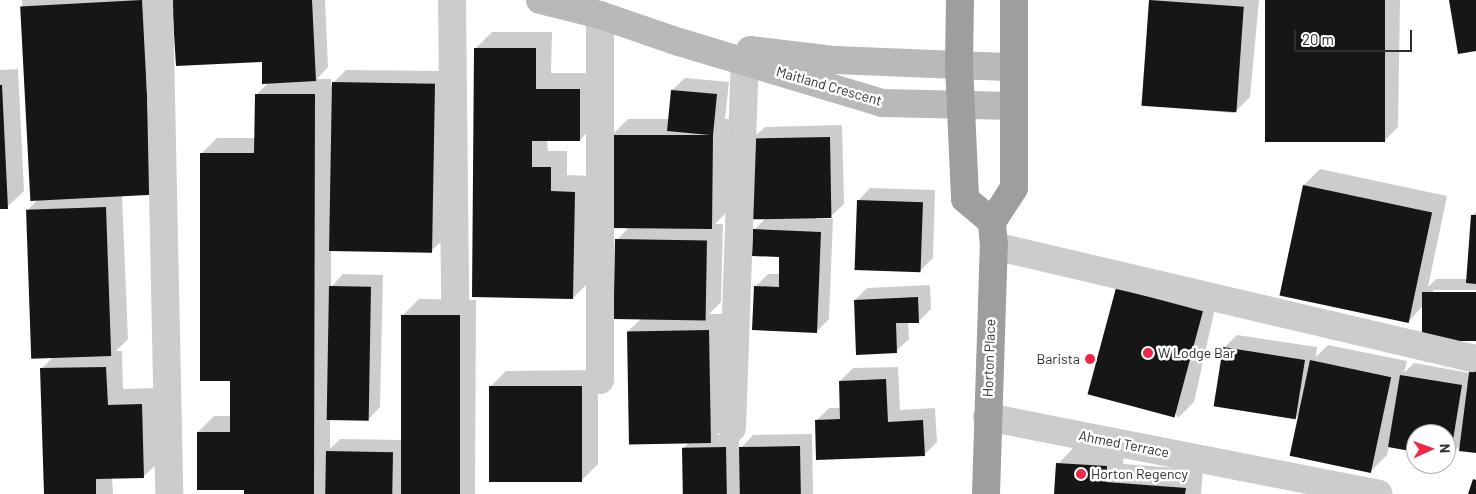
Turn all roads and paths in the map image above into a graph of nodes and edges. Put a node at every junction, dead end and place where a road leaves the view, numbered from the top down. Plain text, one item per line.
1 (159, 0) edge
2 (452, 0) edge
3 (540, 0) edge
4 (960, 0) edge
5 (1014, 0) edge
6 (600, 15) junction
7 (678, 42) junction
8 (745, 62) junction
9 (960, 65) junction
10 (1013, 67) junction
11 (961, 105) junction
12 (1013, 106) junction
13 (993, 234) junction
14 (456, 301) dead end
15 (1472, 358) dead end
16 (600, 380) dead end
17 (987, 417) junction
18 (732, 428) dead end
19 (169, 494) edge
20 (986, 494) edge
21 (1379, 494) edge

1 - 19 street
2 - 14 street
3 - 6 main road, Maitland Crescent
4 - 9 highway
5 - 10 highway
6 - 7 main road, Maitland Crescent
6 - 16 street
7 - 8 main road, Maitland Crescent
7 - 9 main road, Maitland Crescent
8 - 11 main road, Maitland Crescent
8 - 18 street
9 - 10 main road, Maitland Crescent
9 - 11 highway
10 - 12 highway
11 - 12 main road, Maitland Crescent
11 - 13 highway
12 - 13 highway
13 - 15 street
13 - 17 highway, Horton Place
17 - 20 highway, Horton Place
17 - 21 street, Ahmed Terrace

